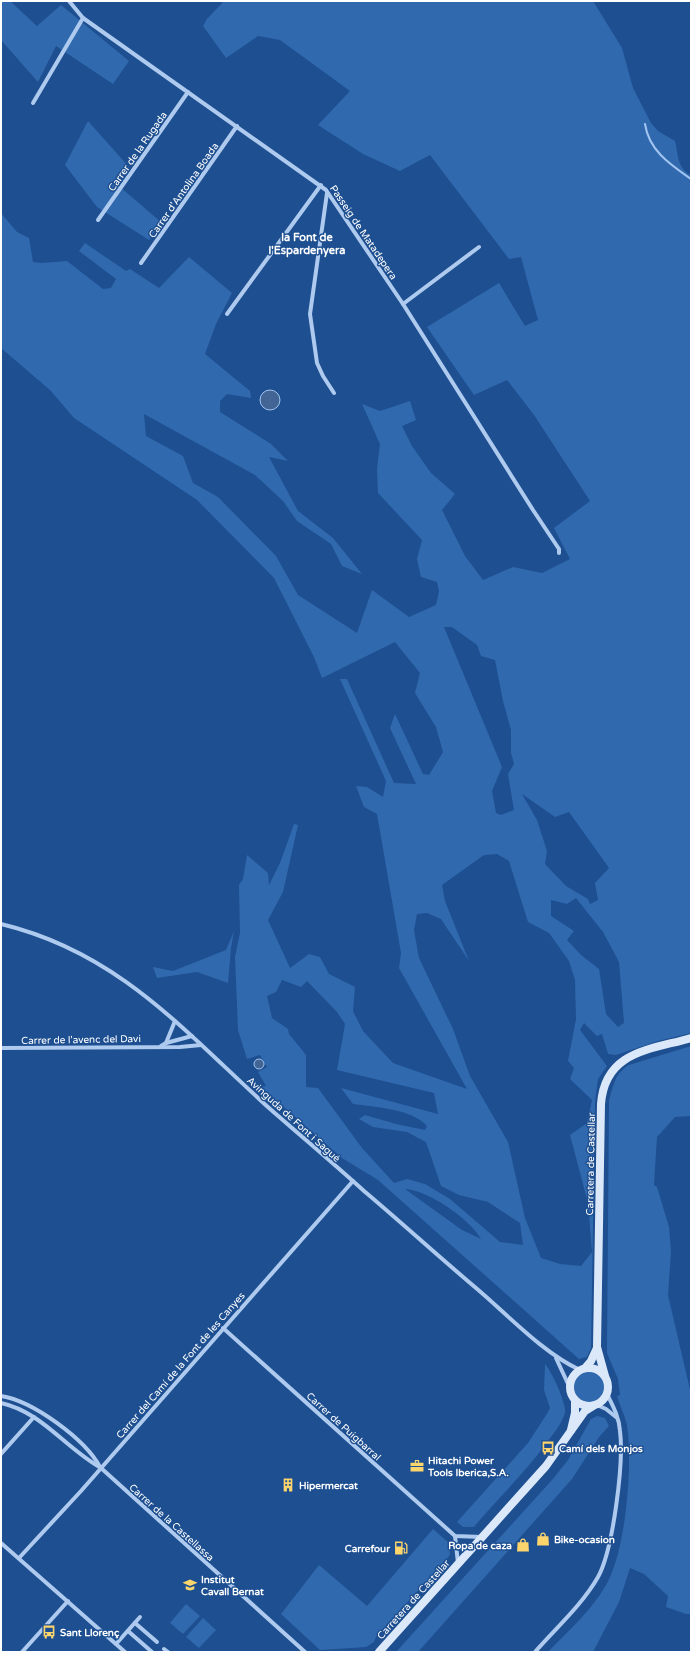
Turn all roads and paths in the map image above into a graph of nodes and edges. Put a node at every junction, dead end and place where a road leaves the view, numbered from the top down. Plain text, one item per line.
1 (69, 1) edge
2 (83, 18) junction
3 (188, 92) junction
4 (33, 103) dead end
5 (237, 126) junction
6 (321, 185) junction
7 (327, 193) junction
8 (98, 220) dead end
9 (479, 247) dead end
10 (141, 263) dead end
11 (403, 304) junction
12 (227, 314) dead end
13 (334, 393) dead end
14 (559, 553) dead end
15 (1, 924) edge
16 (175, 1021) junction
17 (192, 1036) junction
18 (691, 1038) edge
19 (166, 1043) junction
20 (201, 1045) junction
21 (161, 1046) junction
22 (1, 1048) edge
23 (353, 1181) junction
24 (223, 1328) junction
25 (597, 1347) junction
26 (556, 1358) junction
27 (583, 1369) junction
28 (605, 1376) junction
29 (569, 1386) junction
30 (607, 1394) junction
31 (1, 1396) edge
32 (575, 1401) junction
33 (1, 1404) edge
34 (595, 1405) junction
35 (34, 1417) junction
36 (616, 1417) junction
37 (570, 1430) junction
38 (1, 1454) edge
39 (101, 1468) junction
40 (455, 1536) junction
41 (482, 1537) junction
42 (1, 1542) edge
43 (19, 1558) junction
44 (458, 1564) junction
45 (68, 1601) junction
46 (140, 1617) dead end
47 (135, 1623) junction
48 (128, 1631) junction
49 (157, 1642) dead end
50 (116, 1644) junction
51 (164, 1648) dead end
52 (22, 1652) edge
53 (125, 1652) edge
54 (152, 1652) edge
55 (168, 1652) edge
56 (305, 1652) edge
57 (379, 1652) edge
58 (535, 1652) edge

1 - 2 street, Passeig de Matadepera
2 - 3 street, Passeig de Matadepera
2 - 4 street
3 - 5 street, Passeig de Matadepera
3 - 8 street, Carrer de la Rugada
5 - 6 street, Passeig de Matadepera
5 - 10 street, Carrer d'Antolina Boada
6 - 7 street, Passeig de Matadepera
6 - 12 street
7 - 11 street, Passeig de Matadepera
7 - 13 street
9 - 11 street
11 - 14 street, Passeig de Matadepera
15 - 16 street, Avinguda de Font i Sagué
16 - 17 street, Avinguda de Font i Sagué
16 - 19 street
17 - 19 street
17 - 20 street, Avinguda de Font i Sagué
18 - 25 street, Carretera de Castellar
19 - 21 street
20 - 21 street, Carrer de l'avenc del Davi
20 - 23 street, Avinguda de Font i Sagué
21 - 22 street, Carrer de l'avenc del Davi
23 - 24 street, Carrer del Camí de la Font de les Canyes
23 - 26 street, Avinguda de Font i Sagué
24 - 39 street, Carrer del Camí de la Font de les Canyes
24 - 40 street, Carrer de Puigbarral
25 - 27 street, Carretera de Castellar
25 - 28 street, Carretera de Castellar
26 - 27 street, Avinguda de Font i Sagué
26 - 29 street, Avinguda de Font i Sagué
27 - 28 street
27 - 29 street
28 - 30 street
29 - 32 street
30 - 34 street
30 - 36 street
31 - 39 street, Carrer de la Castellassa
32 - 34 street
32 - 37 street, Carretera de Castellar
33 - 35 street, Carrer de la Castellassa
34 - 36 street
34 - 37 street, Carretera de Castellar
35 - 38 street
35 - 39 street, Carrer de la Castellassa
36 - 58 street
37 - 41 street, Carretera de Castellar
39 - 43 street, Carrer del Camí de la Font de les Canyes
39 - 56 street, Carrer de la Castellassa
40 - 41 street
40 - 44 street
41 - 44 street, Carretera de Castellar
42 - 43 street
43 - 45 street
44 - 57 street, Carretera de Castellar
45 - 50 street
45 - 52 street
46 - 47 street
47 - 48 street
47 - 49 street
48 - 50 street
48 - 54 street
50 - 53 street
51 - 55 street

